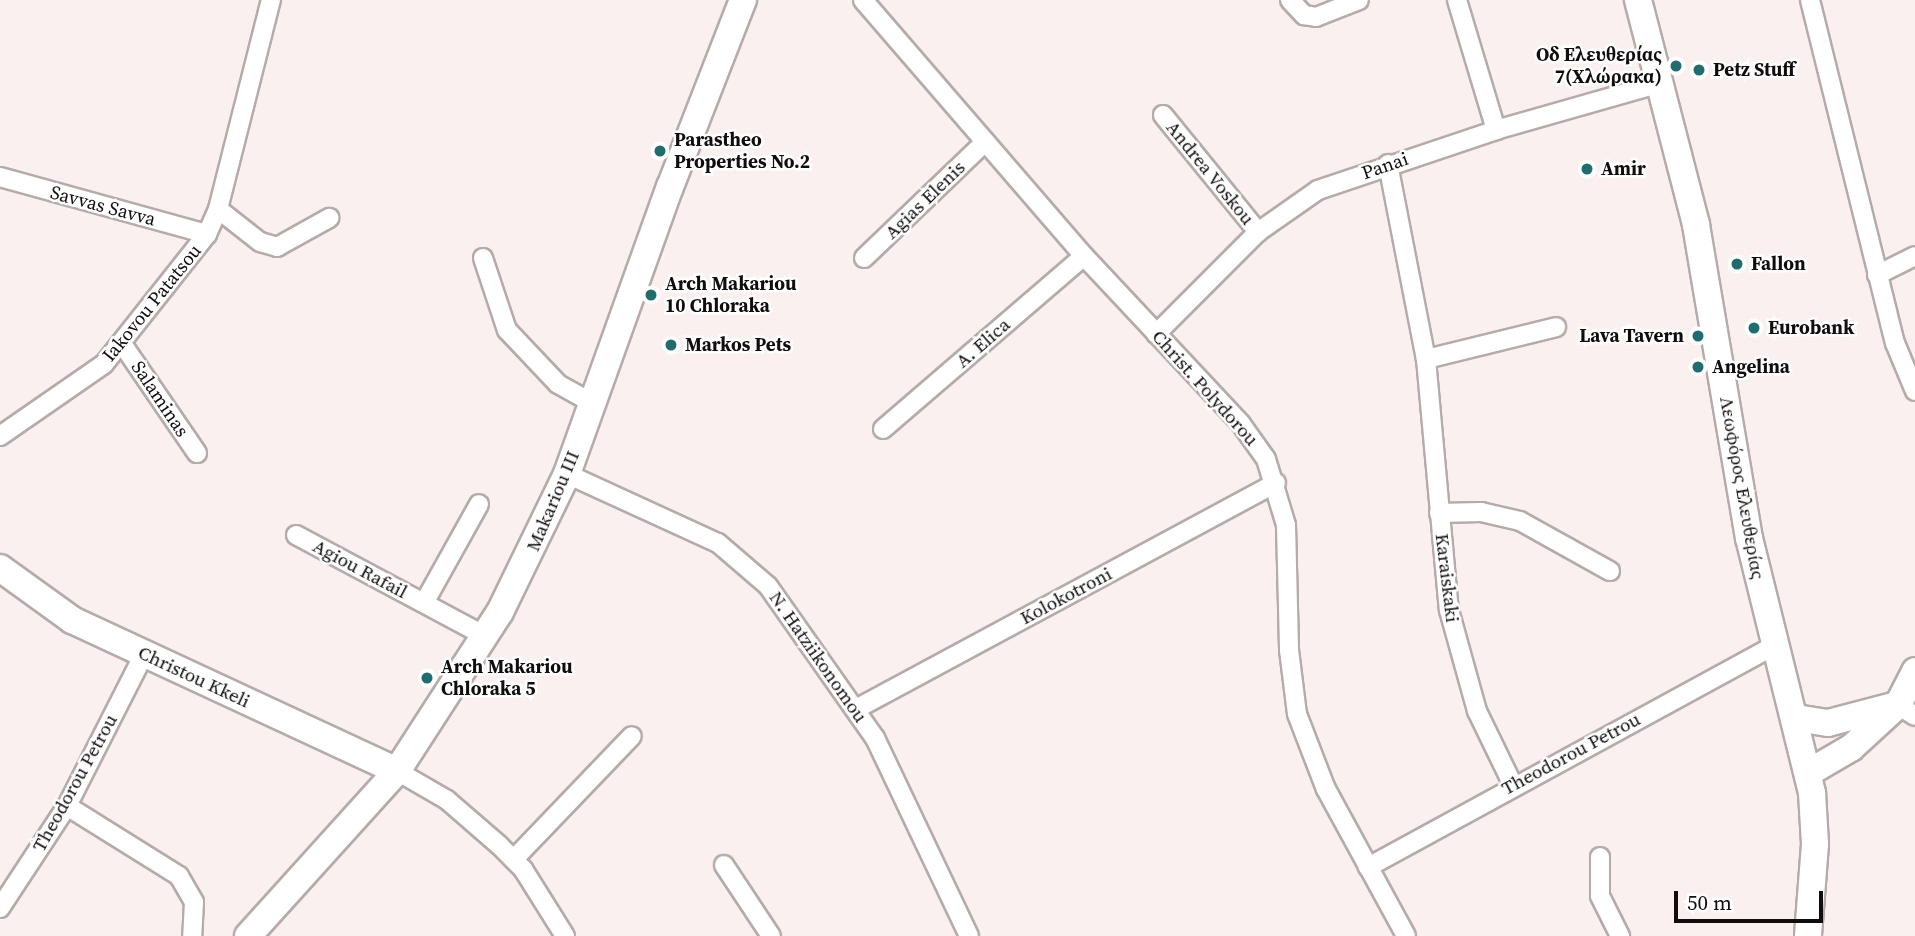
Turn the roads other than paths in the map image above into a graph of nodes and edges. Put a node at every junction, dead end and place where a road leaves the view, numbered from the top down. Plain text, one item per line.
1 (271, 0) edge
2 (743, 0) edge
3 (1290, 0) edge
4 (1359, 0) edge
5 (1457, 0) edge
6 (1638, 0) edge
7 (1810, 0) edge
8 (865, 1) edge
9 (1661, 83) junction
10 (1163, 115) dead end
11 (1496, 130) junction
12 (985, 142) junction
13 (1388, 164) junction
14 (0, 177) edge
15 (218, 209) junction
16 (329, 218) dead end
17 (1258, 232) junction
18 (206, 234) junction
19 (1915, 256) edge
20 (1083, 257) junction
21 (482, 258) dead end
22 (864, 258) dead end
23 (1877, 275) junction
24 (1556, 327) dead end
25 (1156, 334) junction
26 (123, 345) junction
27 (1426, 359) junction
28 (1915, 391) edge
29 (592, 403) junction
30 (883, 429) dead end
31 (0, 436) edge
32 (197, 453) dead end
33 (567, 474) junction
34 (1276, 483) junction
35 (479, 504) dead end
36 (1439, 513) junction
37 (296, 535) dead end
38 (0, 568) edge
39 (1609, 571) dead end
40 (424, 603) junction
41 (487, 637) junction
42 (1775, 645) junction
43 (144, 654) junction
44 (1915, 671) edge
45 (856, 709) junction
46 (1906, 711) edge
47 (1796, 718) junction
48 (632, 736) dead end
49 (397, 771) junction
50 (1808, 773) junction
51 (1513, 785) junction
52 (67, 806) junction
53 (1600, 857) dead end
54 (514, 859) junction
55 (724, 865) dead end
56 (1368, 867) junction
57 (0, 908) edge
58 (192, 936) edge
59 (248, 936) edge
60 (565, 936) edge
61 (771, 936) edge
62 (969, 936) edge
63 (1406, 936) edge
64 (1620, 936) edge
65 (1808, 936) edge

1 - 15 street, Iakovou Patatsou
2 - 29 main road, Makariou III
3 - 4 street
5 - 11 street
6 - 9 main road, Λεωφόρος Ελευθερίας
7 - 23 street
8 - 12 street, Christ. Polydorou
9 - 11 street, Panai
9 - 42 main road, Λεωφόρος Ελευθερίας
10 - 17 street, Andrea Voskou
11 - 13 street, Panai
12 - 20 street, Christ. Polydorou
12 - 22 street, Agias Elenis
13 - 17 street, Panai
13 - 27 street, Karaiskaki
14 - 18 street, Savvas Savva
15 - 16 street
15 - 18 street, Iakovou Patatsou
17 - 25 street, Panai
18 - 26 street, Iakovou Patatsou
19 - 23 street
20 - 25 street, Christ. Polydorou
20 - 30 street, A. Elica
21 - 29 street
23 - 28 street
24 - 27 street
25 - 34 street, Christ. Polydorou
26 - 31 street, Iakovou Patatsou
26 - 32 street, Salaminas
27 - 36 street, Karaiskaki
29 - 33 main road, Makariou III
33 - 41 main road, Makariou III
33 - 45 street, N. Hatziikonomou
34 - 45 street, Kolokotroni
34 - 56 street, Christ. Polydorou
35 - 40 street, Agiou Rafail
36 - 39 street
36 - 51 street, Karaiskaki
37 - 40 street, Agiou Rafail
38 - 43 main road, Christou Kkeli
40 - 41 street, Agiou Rafail
41 - 49 main road, Makariou III
42 - 47 main road, Λεωφόρος Ελευθερίας
42 - 51 street, Theodorou Petrou
43 - 49 main road, Christou Kkeli
43 - 52 street, Theodorou Petrou
44 - 46 main road
45 - 62 street, N. Hatziikonomou
46 - 47 main road
46 - 50 main road
47 - 50 main road, Λεωφόρος Ελευθερίας
48 - 54 street
49 - 54 street
49 - 59 main road, Makariou III
50 - 65 main road, Λεωφόρος Ελευθερίας
51 - 56 street, Theodorou Petrou
52 - 57 street, Theodorou Petrou
52 - 58 street
53 - 64 street
54 - 60 street
55 - 61 street
56 - 63 street, Christ. Polydorou

